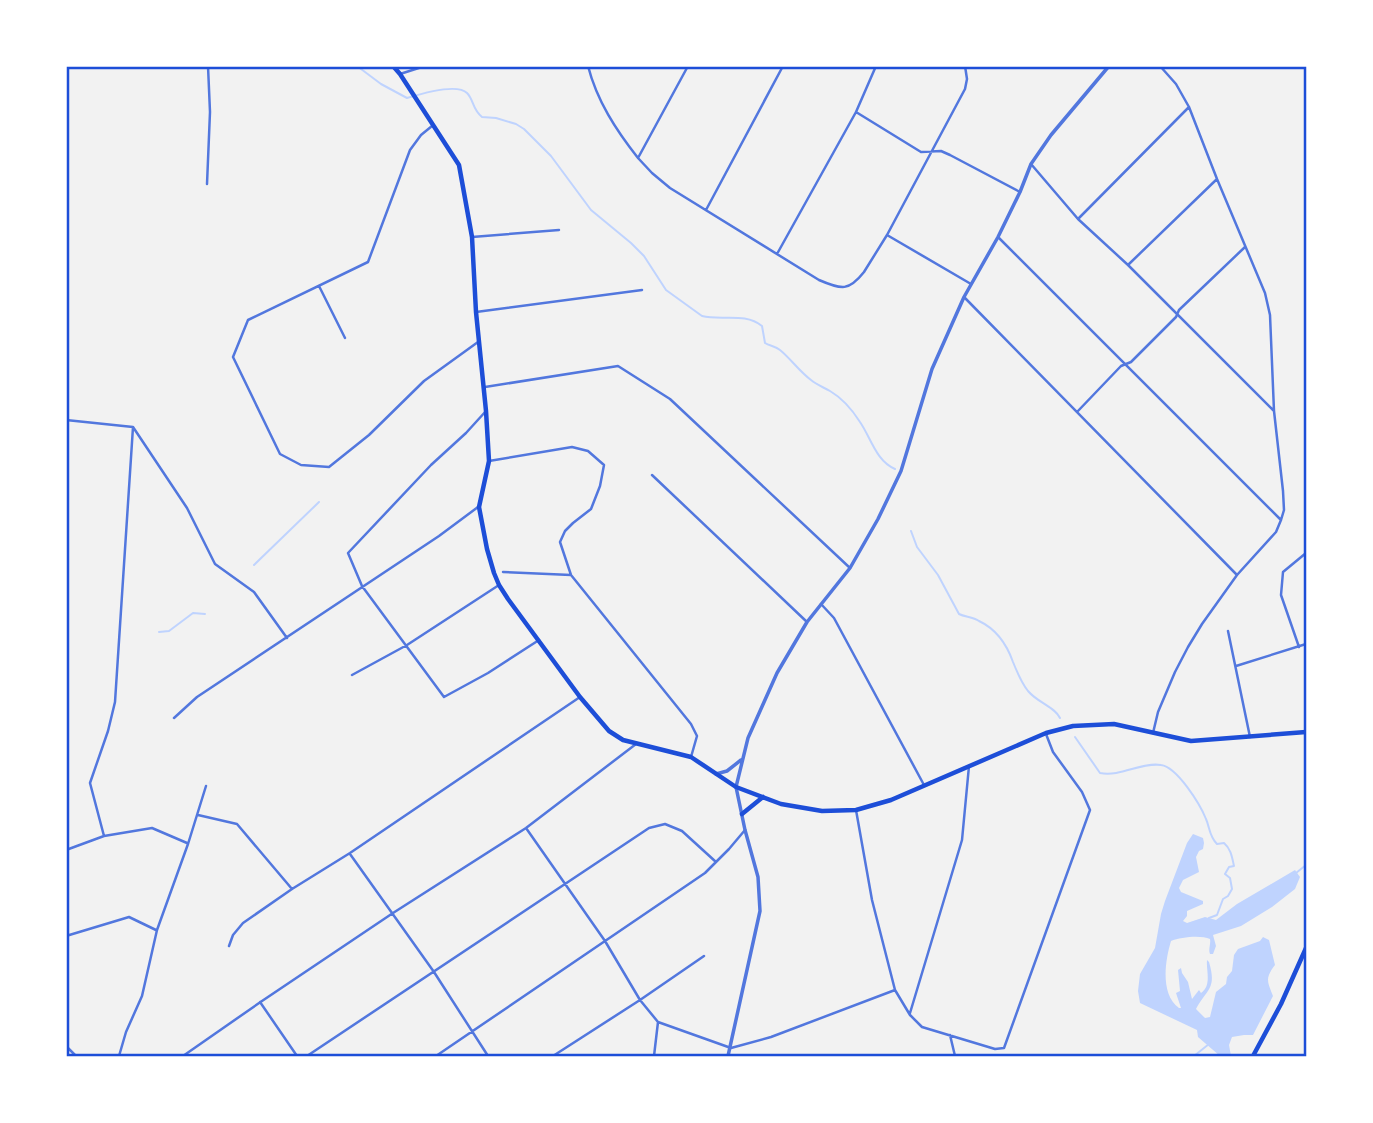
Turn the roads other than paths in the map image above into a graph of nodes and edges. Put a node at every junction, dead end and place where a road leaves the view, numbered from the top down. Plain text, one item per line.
1 (208, 66) edge
2 (393, 66) edge
3 (425, 66) edge
4 (588, 66) edge
5 (688, 66) edge
6 (783, 66) edge
7 (876, 66) edge
8 (965, 66) edge
9 (1109, 66) edge
10 (1160, 66) edge
11 (400, 74) junction
12 (1189, 107) junction
13 (856, 112) junction
14 (433, 125) junction
15 (932, 152) junction
16 (638, 158) junction
17 (1031, 163) junction
18 (1217, 179) junction
19 (208, 184) dead end
20 (1020, 192) junction
21 (706, 210) junction
22 (1078, 219) junction
23 (559, 230) dead end
24 (887, 234) junction
25 (472, 237) junction
26 (998, 237) junction
27 (1245, 247) junction
28 (777, 254) junction
29 (1128, 265) junction
30 (971, 284) junction
31 (319, 286) junction
32 (642, 290) dead end
33 (964, 297) junction
34 (476, 312) junction
35 (1177, 314) junction
36 (345, 338) dead end
37 (480, 340) junction
38 (1126, 364) junction
39 (485, 387) junction
40 (486, 411) junction
41 (1274, 411) junction
42 (1077, 412) junction
43 (66, 420) edge
44 (133, 427) junction
45 (489, 461) junction
46 (652, 475) dead end
47 (479, 507) junction
48 (1282, 520) junction
49 (1307, 553) edge
50 (850, 568) junction
51 (503, 572) dead end
52 (571, 575) junction
53 (1237, 575) junction
54 (499, 585) junction
55 (362, 586) junction
56 (821, 604) junction
57 (807, 622) junction
58 (1228, 631) dead end
59 (287, 638) junction
60 (539, 640) junction
61 (1307, 644) edge
62 (407, 645) junction
63 (1299, 647) junction
64 (1235, 666) junction
65 (352, 675) dead end
66 (580, 697) junction
67 (174, 718) dead end
68 (1307, 732) edge
69 (1045, 733) junction
70 (1153, 733) junction
71 (1250, 737) junction
72 (636, 744) junction
73 (691, 757) junction
74 (742, 759) junction
75 (969, 765) junction
76 (716, 774) junction
77 (924, 785) junction
78 (206, 786) dead end
79 (736, 786) junction
80 (764, 797) junction
81 (856, 810) junction
82 (742, 814) junction
83 (198, 815) junction
84 (526, 828) junction
85 (745, 830) junction
86 (104, 836) junction
87 (188, 844) junction
88 (66, 850) edge
89 (350, 853) junction
90 (716, 862) junction
91 (566, 884) junction
92 (292, 889) junction
93 (393, 914) junction
94 (157, 930) junction
95 (66, 936) edge
96 (604, 941) junction
97 (229, 946) dead end
98 (1307, 948) edge
99 (704, 956) dead end
100 (434, 972) junction
101 (895, 990) junction
102 (640, 1000) junction
103 (260, 1002) junction
104 (910, 1015) junction
105 (658, 1022) junction
106 (472, 1033) junction
107 (950, 1035) junction
108 (66, 1046) edge
109 (731, 1048) junction
110 (76, 1056) edge
111 (119, 1056) edge
112 (183, 1056) edge
113 (297, 1056) edge
114 (307, 1056) edge
115 (436, 1056) edge
116 (488, 1056) edge
117 (553, 1056) edge
118 (655, 1056) edge
119 (729, 1056) edge
120 (955, 1056) edge
121 (1253, 1056) edge

1 - 19 street
2 - 11 main road
3 - 11 street
4 - 16 street
5 - 16 street
6 - 21 street
7 - 13 street
8 - 15 street
9 - 17 street
10 - 12 street
11 - 14 main road
12 - 18 street
12 - 22 street
13 - 15 street
13 - 28 street
14 - 25 main road
14 - 31 street
15 - 20 street
15 - 24 street
16 - 21 street
17 - 20 street
17 - 22 street
18 - 27 street
18 - 29 street
20 - 26 street
21 - 28 street
22 - 29 street
23 - 25 street
24 - 28 street
24 - 30 street
25 - 34 main road
26 - 30 street
26 - 38 street
27 - 35 street
27 - 41 street
29 - 35 street
30 - 33 street
31 - 36 street
31 - 37 street
32 - 34 street
33 - 42 street
33 - 50 street
34 - 37 main road
35 - 38 street
35 - 41 street
37 - 39 main road
38 - 42 street
38 - 48 street
39 - 40 main road
39 - 50 street
40 - 45 main road
40 - 55 street
41 - 48 street
42 - 53 street
43 - 44 street
44 - 59 street
44 - 86 street
45 - 47 main road
45 - 52 street
46 - 57 street
47 - 54 main road
47 - 55 street
48 - 53 street
49 - 63 street
50 - 56 street
51 - 52 street
52 - 73 street
53 - 70 street
54 - 60 main road
54 - 62 street
55 - 59 street
55 - 62 street
56 - 57 street
56 - 77 street
57 - 74 street
58 - 64 street
59 - 67 street
60 - 62 street
60 - 66 main road
61 - 63 street
62 - 65 street
63 - 64 street
64 - 71 street
66 - 72 main road
66 - 89 street
68 - 71 main road
69 - 70 main road
69 - 75 main road
69 - 107 street
70 - 71 main road
72 - 73 main road
72 - 84 street
73 - 76 main road
74 - 76 street
74 - 79 street
75 - 77 main road
75 - 104 street
76 - 79 main road
77 - 81 main road
78 - 83 street
79 - 80 main road
79 - 82 street
80 - 81 main road
80 - 82 main road
81 - 101 street
82 - 85 street
83 - 87 street
83 - 92 street
84 - 91 street
84 - 93 street
85 - 90 street
85 - 109 street
86 - 87 street
86 - 88 street
87 - 94 street
89 - 92 street
89 - 93 street
90 - 91 street
90 - 96 street
91 - 96 street
91 - 100 street
92 - 97 street
93 - 100 street
93 - 103 street
94 - 95 street
94 - 111 street
96 - 102 street
96 - 106 street
98 - 121 main road
99 - 102 street
100 - 106 street
100 - 114 street
101 - 104 street
101 - 109 street
102 - 105 street
102 - 117 street
103 - 112 street
103 - 113 street
104 - 107 street
105 - 109 street
105 - 118 street
106 - 115 street
106 - 116 street
107 - 120 street
108 - 110 street
109 - 119 street

